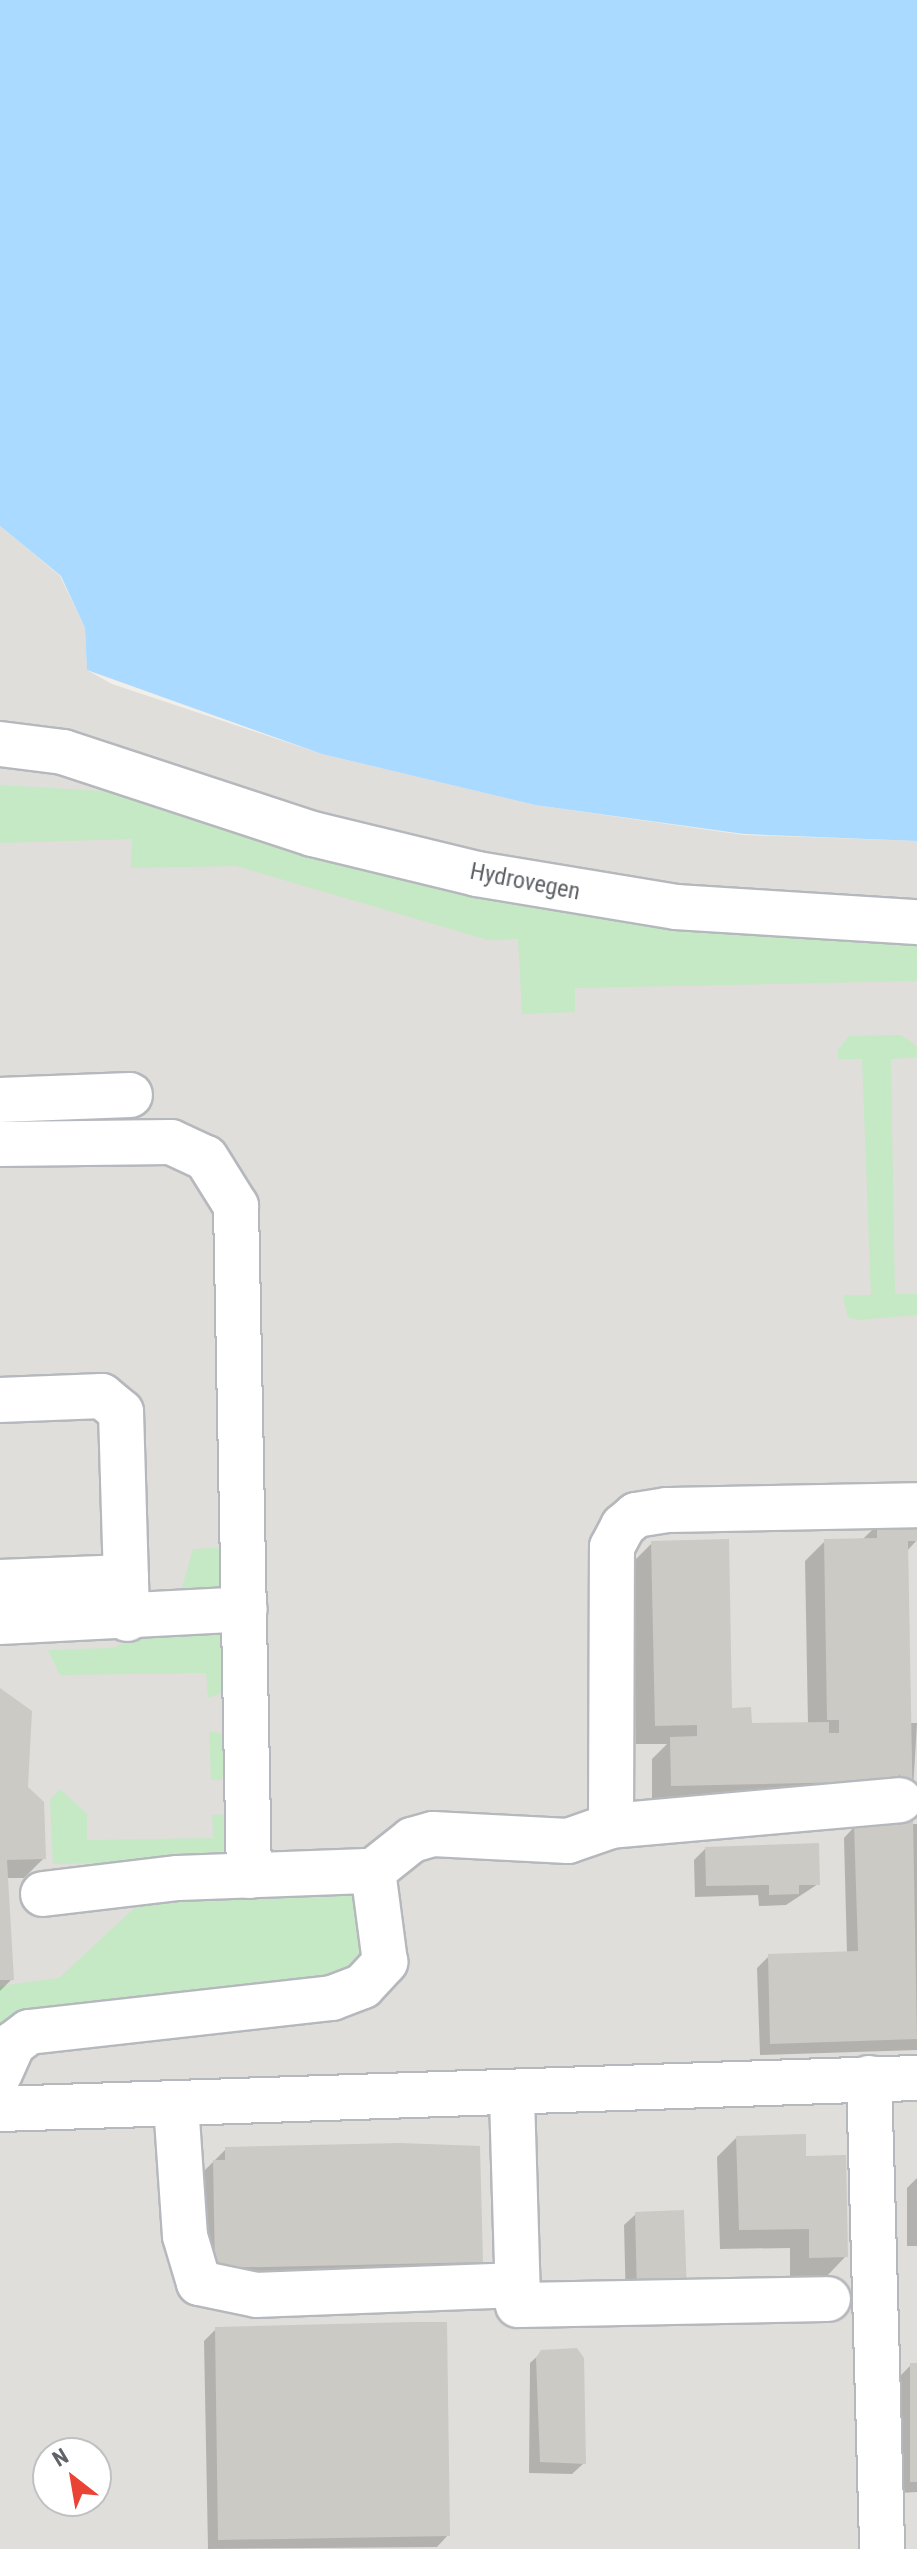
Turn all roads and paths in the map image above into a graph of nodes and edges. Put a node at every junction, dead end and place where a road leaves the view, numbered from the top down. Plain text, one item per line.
1 (0, 744) edge
2 (0, 773) edge
3 (143, 782) junction
4 (917, 922) edge
5 (130, 1095) dead end
6 (0, 1100) edge
7 (0, 1144) edge
8 (0, 1400) edge
9 (917, 1505) edge
10 (0, 1582) edge
11 (126, 1598) junction
12 (245, 1609) junction
13 (0, 1622) edge
14 (910, 1799) edge
15 (611, 1826) junction
16 (373, 1871) junction
17 (249, 1876) junction
18 (43, 1894) dead end
19 (0, 2073) edge
20 (869, 2078) junction
21 (917, 2078) edge
22 (512, 2097) junction
23 (176, 2104) junction
24 (0, 2109) edge
25 (517, 2285) junction
26 (828, 2299) dead end
27 (882, 2549) edge

1 - 3 street, Hydrovegen
2 - 3 street, Hydrovegen
3 - 4 street, Hydrovegen
5 - 6 street
7 - 12 street
8 - 11 street
9 - 15 street
10 - 11 street
11 - 12 street
11 - 13 street
12 - 17 street
14 - 15 street
15 - 16 street
16 - 17 street
16 - 19 street
17 - 18 street
20 - 21 street
20 - 22 street
20 - 27 street
22 - 23 street
22 - 25 street
23 - 24 street
23 - 25 street
25 - 26 street

